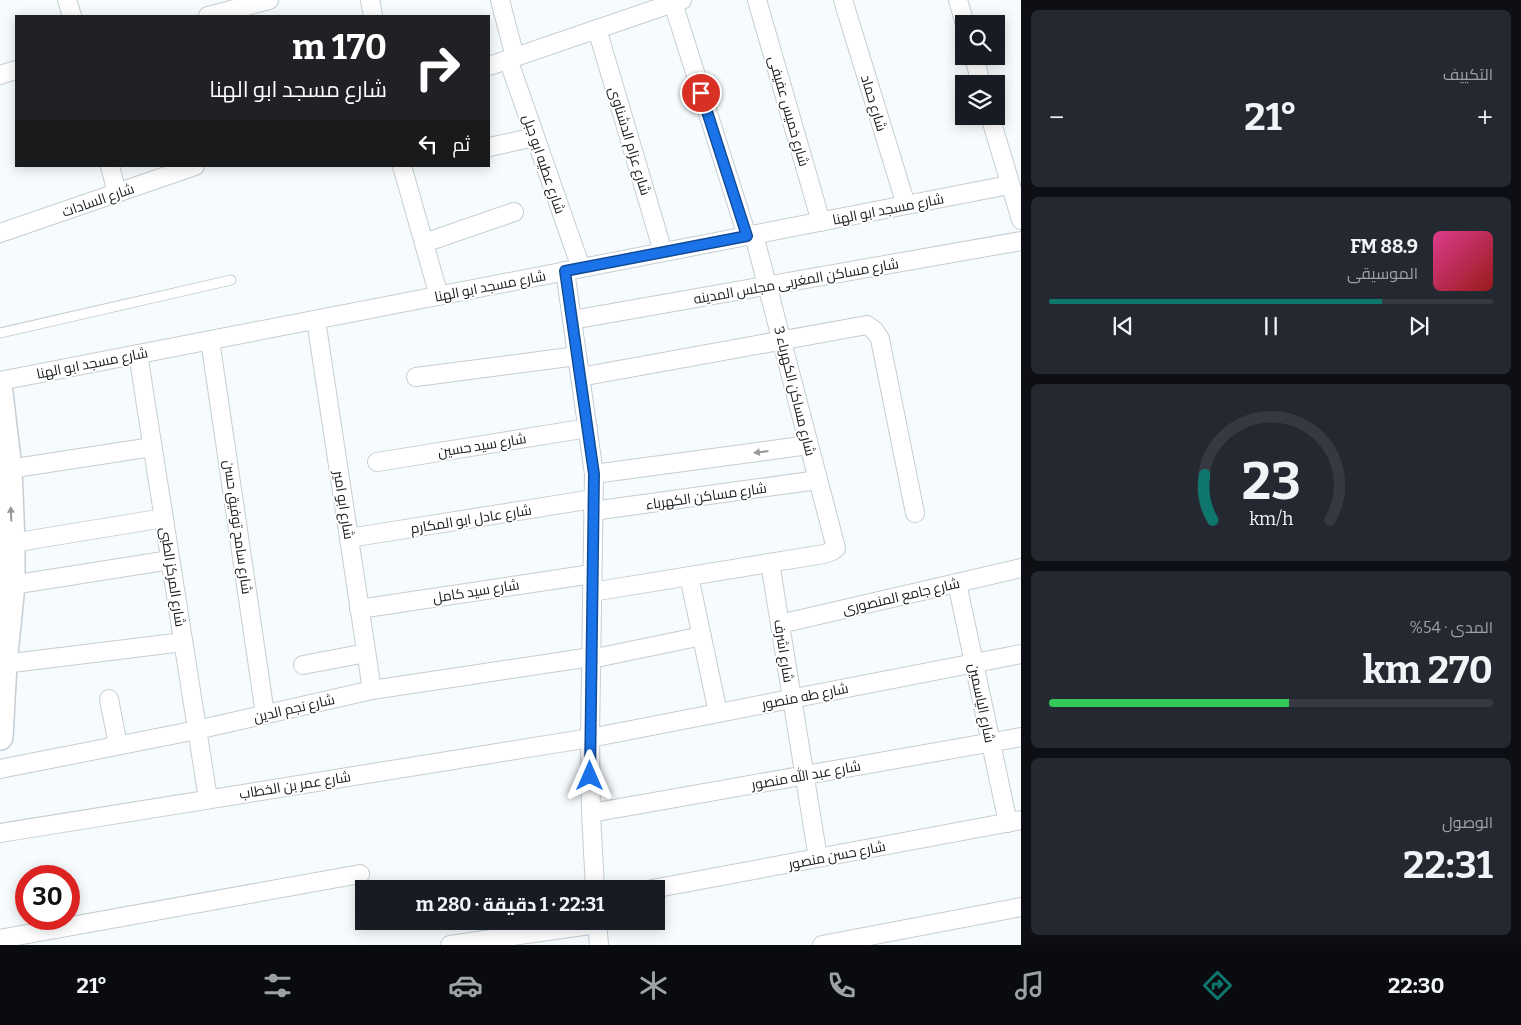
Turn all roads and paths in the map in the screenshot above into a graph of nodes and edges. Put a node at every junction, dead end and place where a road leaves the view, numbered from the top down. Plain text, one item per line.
1 (67, 0) edge
2 (269, 0) edge
3 (370, 0) edge
4 (500, 0) edge
5 (757, 0) edge
6 (842, 0) edge
7 (958, 0) edge
8 (677, 2) edge
9 (250, 7) edge
10 (72, 15) edge
11 (213, 15) edge
12 (373, 15) edge
13 (962, 15) edge
14 (597, 29) junction
15 (512, 58) junction
16 (490, 66) edge
17 (15, 70) edge
18 (0, 75) edge
19 (993, 125) edge
20 (535, 137) junction
21 (490, 147) edge
22 (110, 167) edge
23 (192, 167) edge
24 (402, 167) edge
25 (1010, 185) junction
26 (117, 193) junction
27 (906, 205) junction
28 (514, 212) dead end
29 (1021, 220) edge
30 (821, 222) junction
31 (0, 233) edge
32 (751, 235) junction
33 (1021, 241) edge
34 (424, 243) junction
35 (663, 252) junction
36 (573, 270) junction
37 (230, 280) dead end
38 (768, 286) junction
39 (440, 296) junction
40 (316, 320) junction
41 (572, 320) junction
42 (0, 333) edge
43 (210, 340) junction
44 (782, 341) junction
45 (138, 354) junction
46 (577, 356) junction
47 (416, 377) dead end
48 (580, 377) junction
49 (0, 381) edge
50 (0, 393) edge
51 (588, 428) junction
52 (809, 445) junction
53 (152, 446) junction
54 (377, 462) dead end
55 (9, 469) junction
56 (594, 474) junction
57 (818, 480) junction
58 (593, 505) junction
59 (915, 513) dead end
60 (164, 518) junction
61 (349, 538) junction
62 (12, 543) junction
63 (170, 560) junction
64 (770, 563) junction
65 (1021, 568) edge
66 (592, 574) junction
67 (689, 576) junction
68 (957, 583) junction
69 (12, 585) junction
70 (592, 592) junction
71 (359, 609) junction
72 (5, 612) edge
73 (780, 624) junction
74 (702, 636) junction
75 (183, 642) junction
76 (366, 652) junction
77 (1021, 654) edge
78 (591, 658) junction
79 (974, 663) junction
80 (4, 664) junction
81 (303, 666) dead end
82 (372, 690) junction
83 (109, 699) dead end
84 (792, 699) junction
85 (718, 713) junction
86 (265, 714) junction
87 (197, 730) junction
88 (0, 737) edge
89 (1021, 737) edge
90 (590, 738) junction
91 (991, 742) junction
92 (118, 745) junction
93 (0, 769) edge
94 (805, 775) junction
95 (208, 799) junction
96 (591, 813) junction
97 (1014, 822) edge
98 (0, 833) edge
99 (818, 858) junction
100 (360, 874) dead end
101 (594, 880) edge
102 (665, 887) edge
103 (1021, 907) edge
104 (550, 930) edge
105 (598, 930) edge
106 (0, 939) edge
107 (450, 945) edge
108 (599, 945) edge
109 (822, 945) edge

1 - 10 street
2 - 9 street
3 - 12 street
4 - 15 street, شارع عطيه ابو جبل
5 - 30 street, شارع خميس عفيفى
6 - 27 street, شارع حماد
7 - 13 street
8 - 14 street
8 - 32 street, شارع مساكن الكهرباء 3
9 - 11 street
14 - 15 street
14 - 35 street, شارع عزام الدشناوى
15 - 16 street
15 - 20 street, شارع عطيه ابو جبل
17 - 18 street
19 - 25 street
20 - 21 street
20 - 36 street, شارع عطيه ابو جبل
22 - 26 street
23 - 26 street, شارع السادات
24 - 34 street
25 - 27 street, شارع مسجد ابو الهنا
25 - 29 street
26 - 31 street, شارع السادات
27 - 30 street, شارع مسجد ابو الهنا
28 - 34 street
30 - 32 street, شارع مسجد ابو الهنا
32 - 35 street, شارع مسجد ابو الهنا
32 - 38 street, شارع مساكن الكهرباء 3
33 - 38 street, شارع مساكن المغربى مجلس المدينه
34 - 39 street
35 - 36 street, شارع مسجد ابو الهنا
36 - 39 street, شارع مسجد ابو الهنا
36 - 41 street, شارع عطيه ابو جبل
37 - 42 lane
38 - 41 street, شارع مساكن المغربى مجلس المدينه
38 - 44 street, شارع مساكن الكهرباء 3
39 - 40 street, شارع مسجد ابو الهنا
40 - 43 street, شارع مسجد ابو الهنا
40 - 61 street, شارع ابو امير
41 - 46 street, شارع عطيه ابو جبل
43 - 45 street, شارع مسجد ابو الهنا
43 - 86 street, شارع سامح توفيق حسن
44 - 48 street
44 - 52 street, شارع مساكن الكهرباء 3
44 - 59 street
45 - 49 street, شارع مسجد ابو الهنا
45 - 53 street, شارع المركز الطبى
46 - 47 street
46 - 48 street, شارع عطيه ابو جبل
48 - 51 street, شارع عطيه ابو جبل
50 - 55 main road
51 - 54 street, شارع سيد حسين
51 - 56 street, شارع عطيه ابو جبل
52 -> 56 street
52 - 57 street, شارع مساكن الكهرباء 3
53 - 55 street
53 - 60 street, شارع المركز الطبى
62 -> 55 main road
56 - 58 street, شارع عطيه ابو جبل
57 - 58 street, شارع مساكن الكهرباء
57 - 64 street, شارع مساكن الكهرباء 3
58 - 61 street, شارع عادل ابو المكارم
58 - 66 street, شارع عطيه ابو جبل
60 - 62 street
60 - 63 street, شارع المركز الطبى
61 - 71 street, شارع ابو امير
62 - 69 main road
63 - 69 street
63 - 75 street, شارع المركز الطبى
64 - 67 street
64 - 73 street, شارع اشرف
65 - 68 street, شارع جامع المنصورى
66 - 70 street, شارع عطيه ابو جبل
66 - 71 street, شارع سيد كامل
67 - 70 street
67 - 74 street
68 - 73 street, شارع جامع المنصورى
68 - 79 street, شارع الياسمين
69 - 72 main road
70 - 78 street, شارع عطيه ابو جبل
71 - 76 street, شارع ابو امير
72 - 80 main road
73 - 84 street, شارع اشرف
74 - 78 street, شارع نجم الدين
74 - 85 street
75 - 80 street
75 - 87 street, شارع المركز الطبى
76 - 81 street
76 - 82 street, شارع ابو امير
77 - 79 street, شارع طه منصور
78 - 82 street, شارع نجم الدين
78 - 90 street, شارع عطيه ابو جبل
79 - 84 street, شارع طه منصور
79 - 91 street, شارع الياسمين
80 - 88 main road
82 - 86 street, شارع نجم الدين
83 - 92 street
84 - 85 street, شارع طه منصور
84 - 94 street, شارع اشرف
85 - 90 street, شارع طه منصور
86 - 87 street, شارع نجم الدين
87 - 92 street, شارع نجم الدين
87 - 95 street, شارع المركز الطبى
89 - 91 street, شارع عبد الله منصور
90 - 95 street, شارع عمر بن الخطاب
90 - 96 street, شارع عطيه ابو جبل
91 - 94 street, شارع عبد الله منصور
91 - 97 street, شارع الياسمين
92 - 93 street, شارع نجم الدين
94 - 96 street, شارع عبد الله منصور
94 - 99 street, شارع اشرف
95 - 98 street, شارع عمر بن الخطاب
96 - 101 street, شارع عطيه ابو جبل
97 - 99 street, شارع حسن منصور
99 - 102 street, شارع حسن منصور
100 - 106 street
103 - 109 street
104 - 107 street
105 - 108 street

